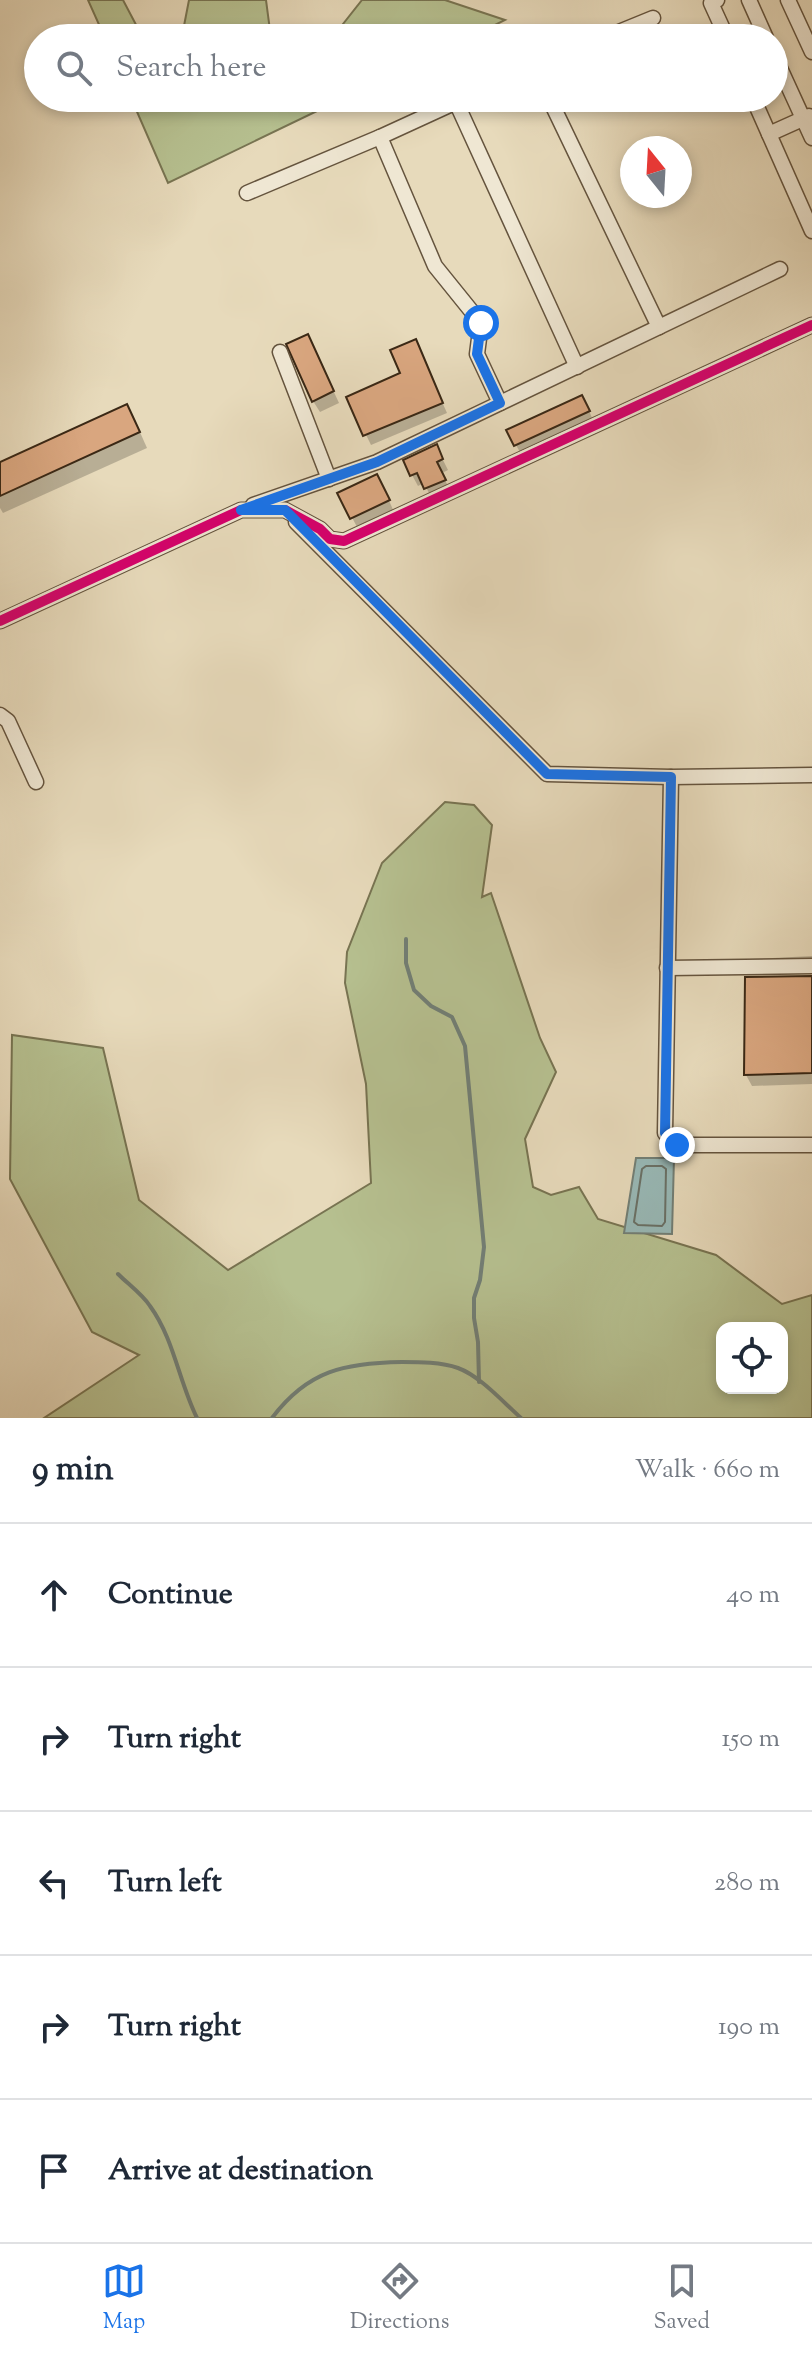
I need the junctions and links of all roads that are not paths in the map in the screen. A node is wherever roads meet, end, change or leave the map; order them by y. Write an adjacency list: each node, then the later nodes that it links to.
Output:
1 (717, 0): 6 (street)
2 (749, 0): 7 (street)
3 (788, 0): 8 (street)
4 (653, 18): 5 (street)
5 (638, 24)
6 (721, 24)
7 (760, 24)
8 (812, 52)
9 (788, 81): 14 (street)
10 (435, 112): 16 (street)
11 (466, 112): 24 (street)
12 (556, 112): 22 (street)
13 (759, 112): 15 (street)
14 (808, 117): 15 (street); 17 (street)
15 (769, 134): 19 (street)
16 (380, 137): 18 (street); 25 (street)
17 (812, 138)
18 (247, 193)
19 (812, 231)
20 (780, 269): 22 (street)
21 (812, 325): 28 (street)
22 (659, 327): 24 (street)
23 (280, 352): 26 (street)
24 (577, 367): 25 (street)
25 (500, 403): 26 (street)
26 (329, 479): 27 (street)
27 (241, 510): 28 (street); 29 (street)
28 (285, 510): 32 (street)
29 (0, 621)
30 (0, 715): 33 (street)
31 (812, 775): 32 (street)
32 (671, 777): 35 (street)
33 (36, 782)
34 (812, 966): 35 (street)
35 (667, 968): 36 (street)
36 (812, 1145)

